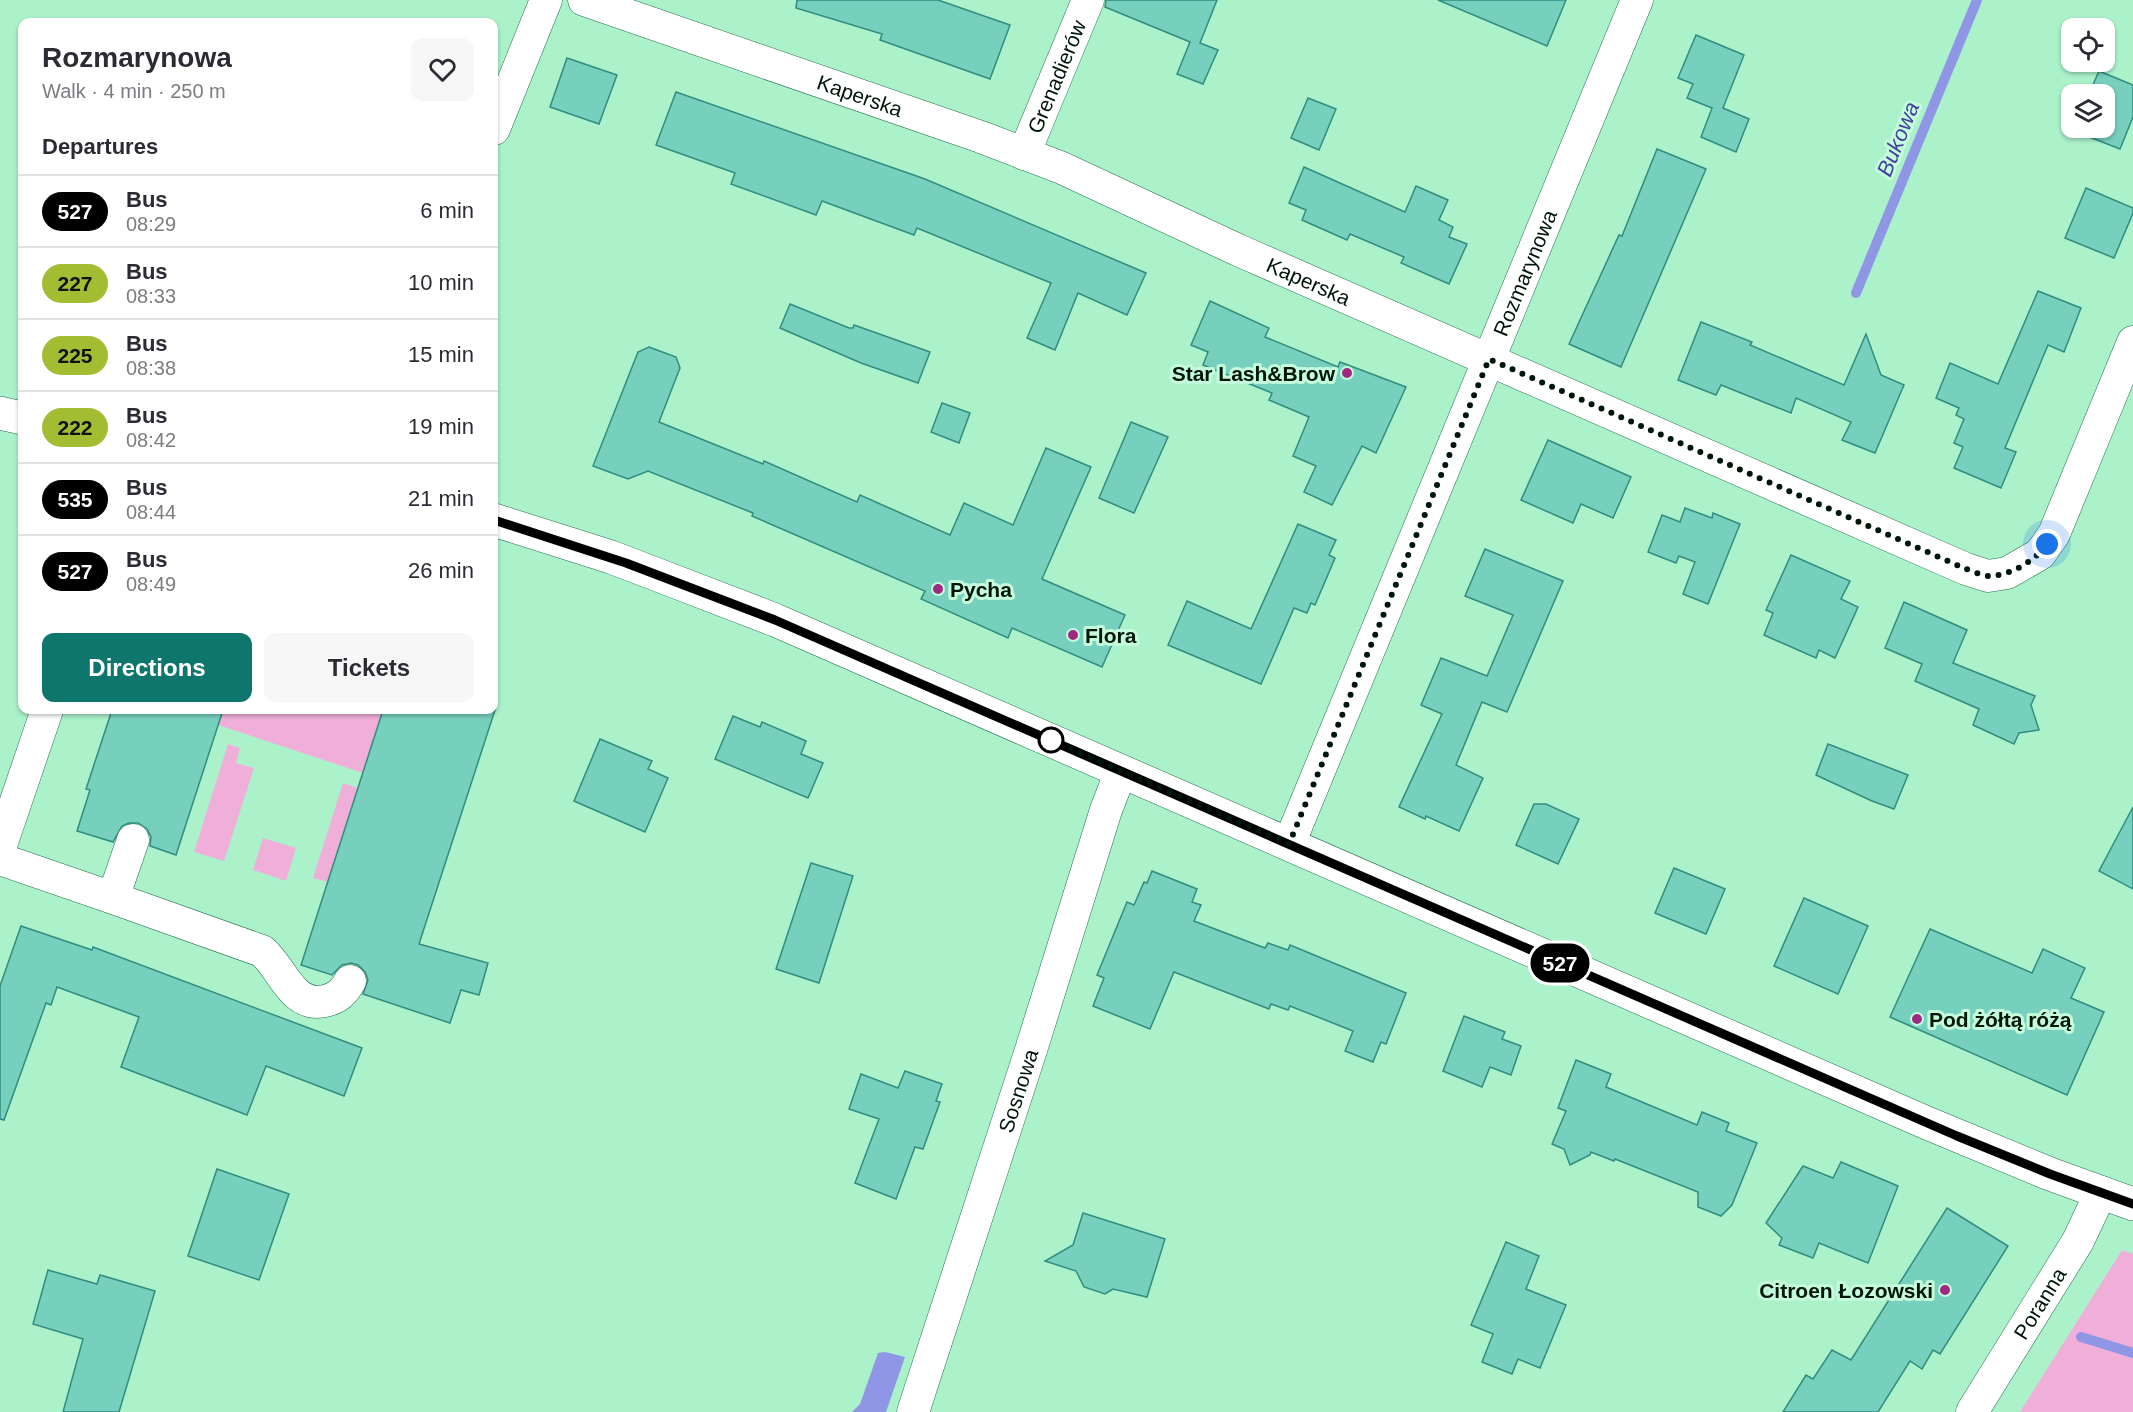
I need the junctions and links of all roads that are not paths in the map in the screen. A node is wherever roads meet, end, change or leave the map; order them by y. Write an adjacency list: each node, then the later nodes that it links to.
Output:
1 (546, 0): 5 (street)
2 (584, 0): 6 (street, Kaperska)
3 (1088, 0): 6 (street, Grenadierów)
4 (1637, 0): 8 (street, Rozmarynowa)
5 (498, 119)
6 (1024, 153): 8 (street, Kaperska)
7 (2133, 342): 8 (street, Kaperska)
8 (1489, 359): 15 (street, Rozmarynowa)
9 (0, 414): 10 (street)
10 (18, 417)
11 (498, 521): 13 (street)
12 (46, 714): 16 (street)
13 (1121, 771): 15 (street); 22 (street, Sosnowa)
14 (133, 840): 18 (street)
15 (1289, 844): 20 (street)
16 (0, 848)
17 (0, 859): 18 (street)
18 (113, 898): 19 (street)
19 (350, 981)
20 (2101, 1192): 21 (street); 23 (street, Poranna)
21 (2133, 1204)
22 (913, 1412)
23 (1972, 1412)

